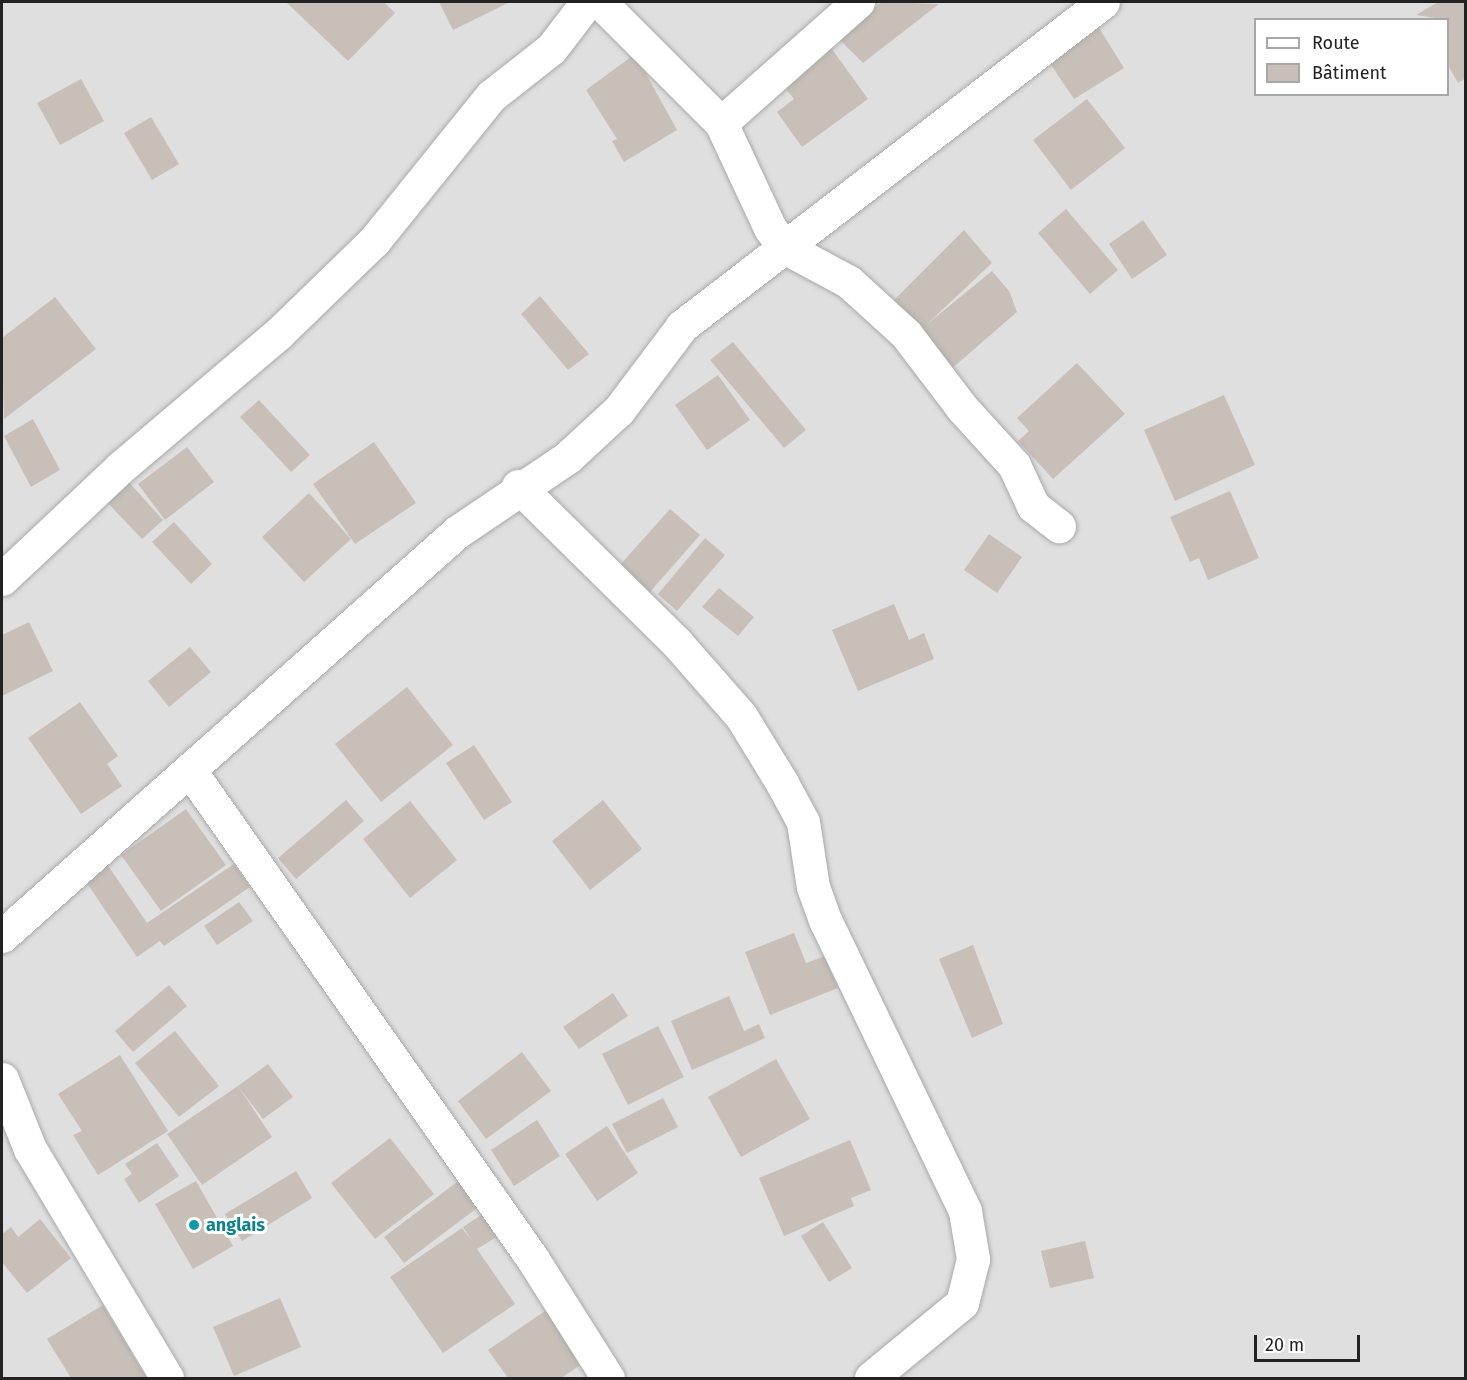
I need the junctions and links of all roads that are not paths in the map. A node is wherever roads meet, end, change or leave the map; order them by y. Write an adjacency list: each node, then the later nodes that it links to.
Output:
1 (587, 2): 9 (street)
2 (600, 2): 5 (street)
3 (858, 2): 5 (street)
4 (1103, 2): 6 (street)
5 (721, 123): 6 (street)
6 (784, 247): 7 (street); 8 (street)
7 (518, 486): 10 (street); 15 (street)
8 (1059, 526)
9 (2, 579)
10 (191, 772): 11 (street); 14 (street)
11 (2, 936)
12 (2, 1079): 13 (street)
13 (166, 1378)
14 (608, 1378)
15 (871, 1378)

